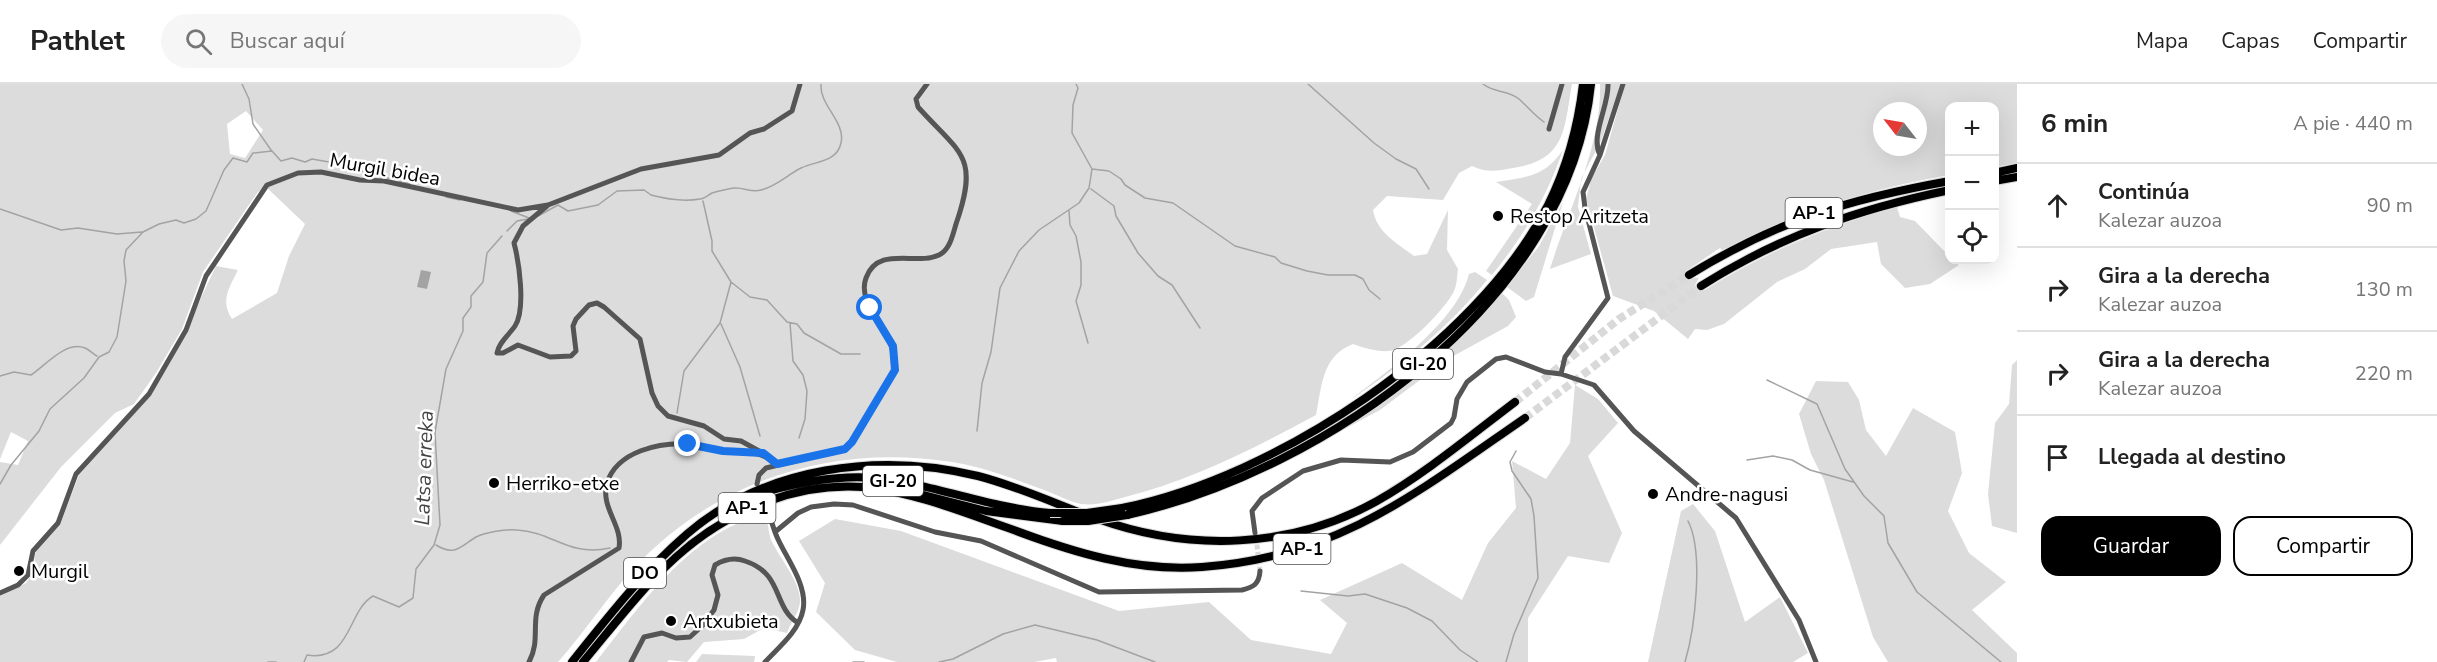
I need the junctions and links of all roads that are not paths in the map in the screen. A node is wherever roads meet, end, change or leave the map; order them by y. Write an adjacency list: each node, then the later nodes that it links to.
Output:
1 (800, 84): 16 (street, Murgil bidea)
2 (927, 84): 23 (street)
3 (1562, 84): 8 (street)
4 (1583, 84): 28 (highway, GI-20)
5 (1591, 84): 28 (highway, GI-20)
6 (1608, 84): 9 (street)
7 (1623, 84): 9 (street)
8 (1549, 129)
9 (1600, 155): 19 (street)
10 (2017, 168): 11 (highway)
11 (1999, 172)
12 (2017, 177): 13 (highway)
13 (1999, 181)
14 (1945, 182): 17 (highway, AP-1)
15 (1945, 191): 18 (highway, AP-1)
16 (548, 205): 22 (street); 32 (street, Murgil bidea)
17 (1689, 275)
18 (1701, 286)
19 (1562, 374): 30 (street); 39 (street)
20 (1515, 402): 26 (highway, AP-1)
21 (1525, 418): 25 (highway, AP-1)
22 (763, 453): 23 (street); 34 (street)
23 (777, 464): 24 (street)
24 (757, 484)
25 (862, 487): 28 (highway, GI-20, bridge); 36 (highway, AP-1)
26 (735, 502): 28 (highway, GI-20, bridge); 35 (highway, DO)
27 (768, 510): 29 (street)
28 (1124, 511)
29 (775, 532): 31 (street); 33 (street)
30 (1255, 533)
31 (1260, 571)
32 (0, 593)
33 (798, 623): 37 (street); 38 (street)
34 (529, 662)
35 (572, 662)
36 (583, 662)
37 (631, 662)
38 (765, 662)
39 (1816, 662)

